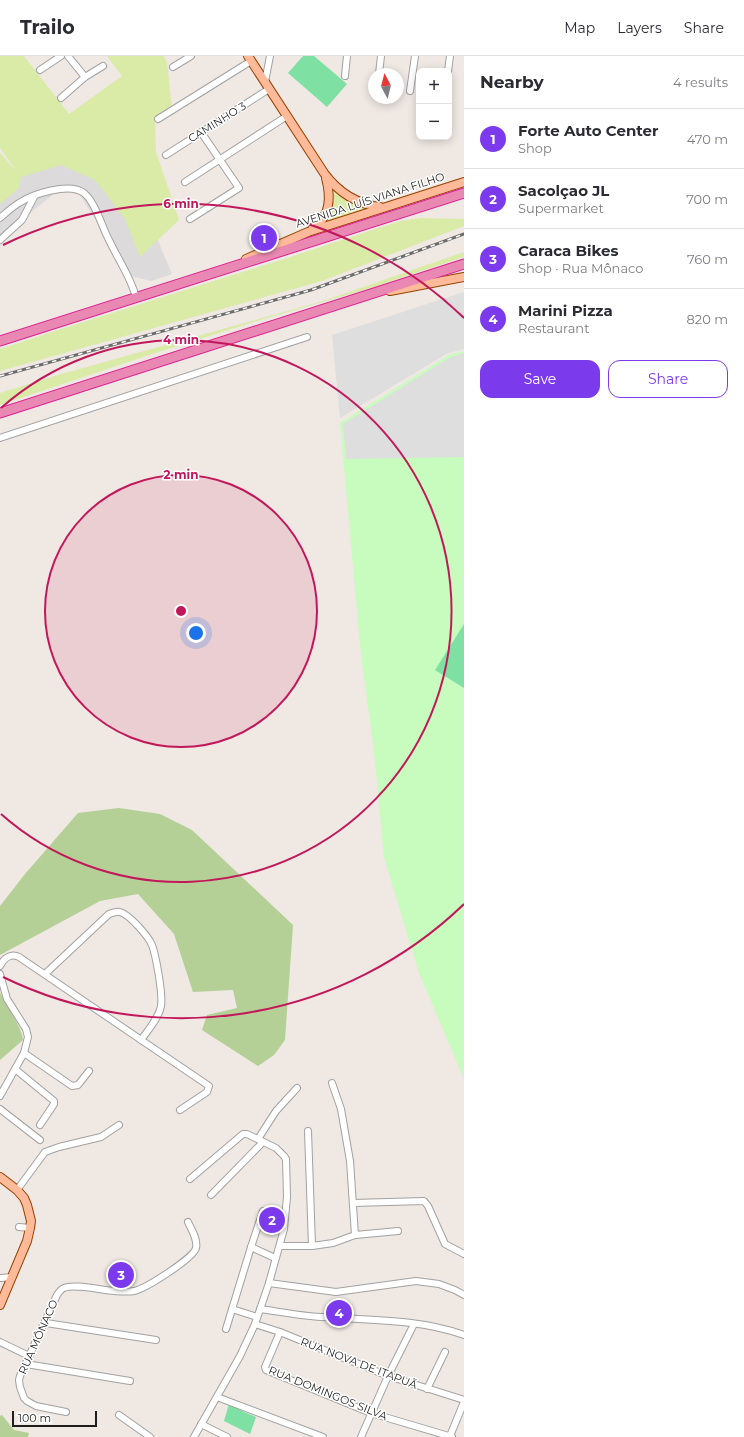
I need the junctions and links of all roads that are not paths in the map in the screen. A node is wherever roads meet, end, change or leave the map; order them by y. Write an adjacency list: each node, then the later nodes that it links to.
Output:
1 (61, 56): 14 (street)
2 (68, 56): 16 (street)
3 (191, 56): 11 (street)
4 (270, 56): 17 (street)
5 (348, 56): 15 (street)
6 (381, 56): 12 (street)
7 (415, 56): 18 (street)
8 (450, 56): 13 (street)
9 (249, 58): 17 (main road); 21 (street)
10 (103, 66): 16 (street)
11 (173, 67)
12 (380, 68)
13 (448, 68)
14 (40, 70)
15 (345, 76)
16 (85, 77): 19 (street)
17 (267, 85): 20 (main road); 22 (street, CAMINHO 3)
18 (410, 91)
19 (61, 98)
20 (287, 116): 24 (street); 25 (main road)
21 (158, 119)
22 (201, 132): 23 (street, CAMINHO 3); 24 (street)
23 (166, 155)
24 (220, 159): 26 (street); 32 (street)
25 (325, 175): 30 (main road); 33 (main road)
26 (185, 182)
27 (464, 182): 30 (main road, AVENIDA LUÍS VIANA FILHO)
28 (464, 194): 36 (highway, AVENIDA LUÍS VIANA FILHO)
29 (34, 197): 31 (street); 34 (street); 38 (street)
30 (383, 207): 33 (main road, AVENIDA LUÍS VIANA FILHO)
31 (0, 218)
32 (190, 220)
33 (308, 232): 36 (main road, AVENIDA LUÍS VIANA FILHO)
34 (0, 240)
35 (464, 264): 39 (highway)
36 (219, 271): 38 (highway, AVENIDA LUÍS VIANA FILHO)
37 (464, 277): 39 (main road)
38 (136, 297): 41 (highway, AVENIDA LUÍS VIANA FILHO)
39 (356, 298): 42 (highway)
40 (307, 337): 43 (street)
41 (0, 341)
42 (0, 413)
43 (0, 438)
44 (0, 966): 46 (street)
45 (0, 974): 48 (street)
46 (45, 974): 47 (street); 47 (street)
47 (141, 1040): 55 (street)
48 (24, 1053): 49 (street); 50 (street)
49 (15, 1070): 53 (street); 56 (street)
50 (89, 1071)
51 (332, 1083): 65 (street)
52 (297, 1088): 60 (street)
53 (0, 1096)
54 (0, 1109): 59 (street)
55 (180, 1110)
56 (40, 1125)
57 (119, 1125): 63 (street)
58 (308, 1131): 73 (street)
59 (40, 1140)
60 (261, 1140): 62 (street); 64 (street); 72 (street)
61 (0, 1177): 63 (main road)
62 (190, 1179)
63 (18, 1190): 69 (main road)
64 (211, 1195)
65 (353, 1203): 71 (street); 75 (street)
66 (263, 1211): 74 (street)
67 (188, 1222): 85 (street, RUA MÔNACO)
68 (19, 1227): 69 (street)
69 (30, 1228): 77 (main road)
70 (398, 1231): 71 (street)
71 (355, 1235): 73 (street)
72 (280, 1246): 73 (street); 76 (street)
73 (312, 1246)
74 (251, 1247): 76 (street); 82 (street)
75 (464, 1254)
76 (275, 1258): 79 (street)
77 (12, 1277): 78 (street); 81 (main road)
78 (1, 1278)
79 (269, 1282): 80 (street); 83 (street)
80 (464, 1295)
81 (0, 1305)
82 (232, 1309): 84 (street); 88 (street)
83 (260, 1309): 84 (street); 87 (street)
84 (257, 1317): 86 (street)
85 (46, 1323): 91 (street); 94 (street, RUA MÔNACO)
86 (255, 1324): 89 (street, RUA NOVA DE ITAPUÃ); 99 (street)
87 (414, 1324): 90 (street); 96 (street)
88 (226, 1329)
89 (280, 1332): 96 (street, RUA NOVA DE ITAPUÃ); 102 (street, RUA DOMINGOS SILVA)
90 (464, 1335)
91 (156, 1340)
92 (0, 1342): 94 (street)
93 (445, 1352): 98 (street)
94 (29, 1356): 95 (street, RUA MÔNACO)
95 (26, 1364): 97 (street); 101 (street, RUA MÔNACO)
96 (388, 1376): 98 (street, RUA NOVA DE ITAPUÃ); 102 (street)
97 (130, 1381)
98 (427, 1389): 100 (street, RUA NOVA DE ITAPUÃ)
99 (217, 1397): 104 (street); 108 (street)
100 (464, 1401): 110 (street)
101 (66, 1412)
102 (371, 1413): 109 (street); 110 (street, RUA DOMINGOS SILVA)
103 (119, 1415): 105 (street)
104 (201, 1424): 106 (street); 107 (street)
105 (150, 1437)
106 (194, 1437)
107 (227, 1437)
108 (323, 1437)
109 (361, 1437)
110 (451, 1437)

